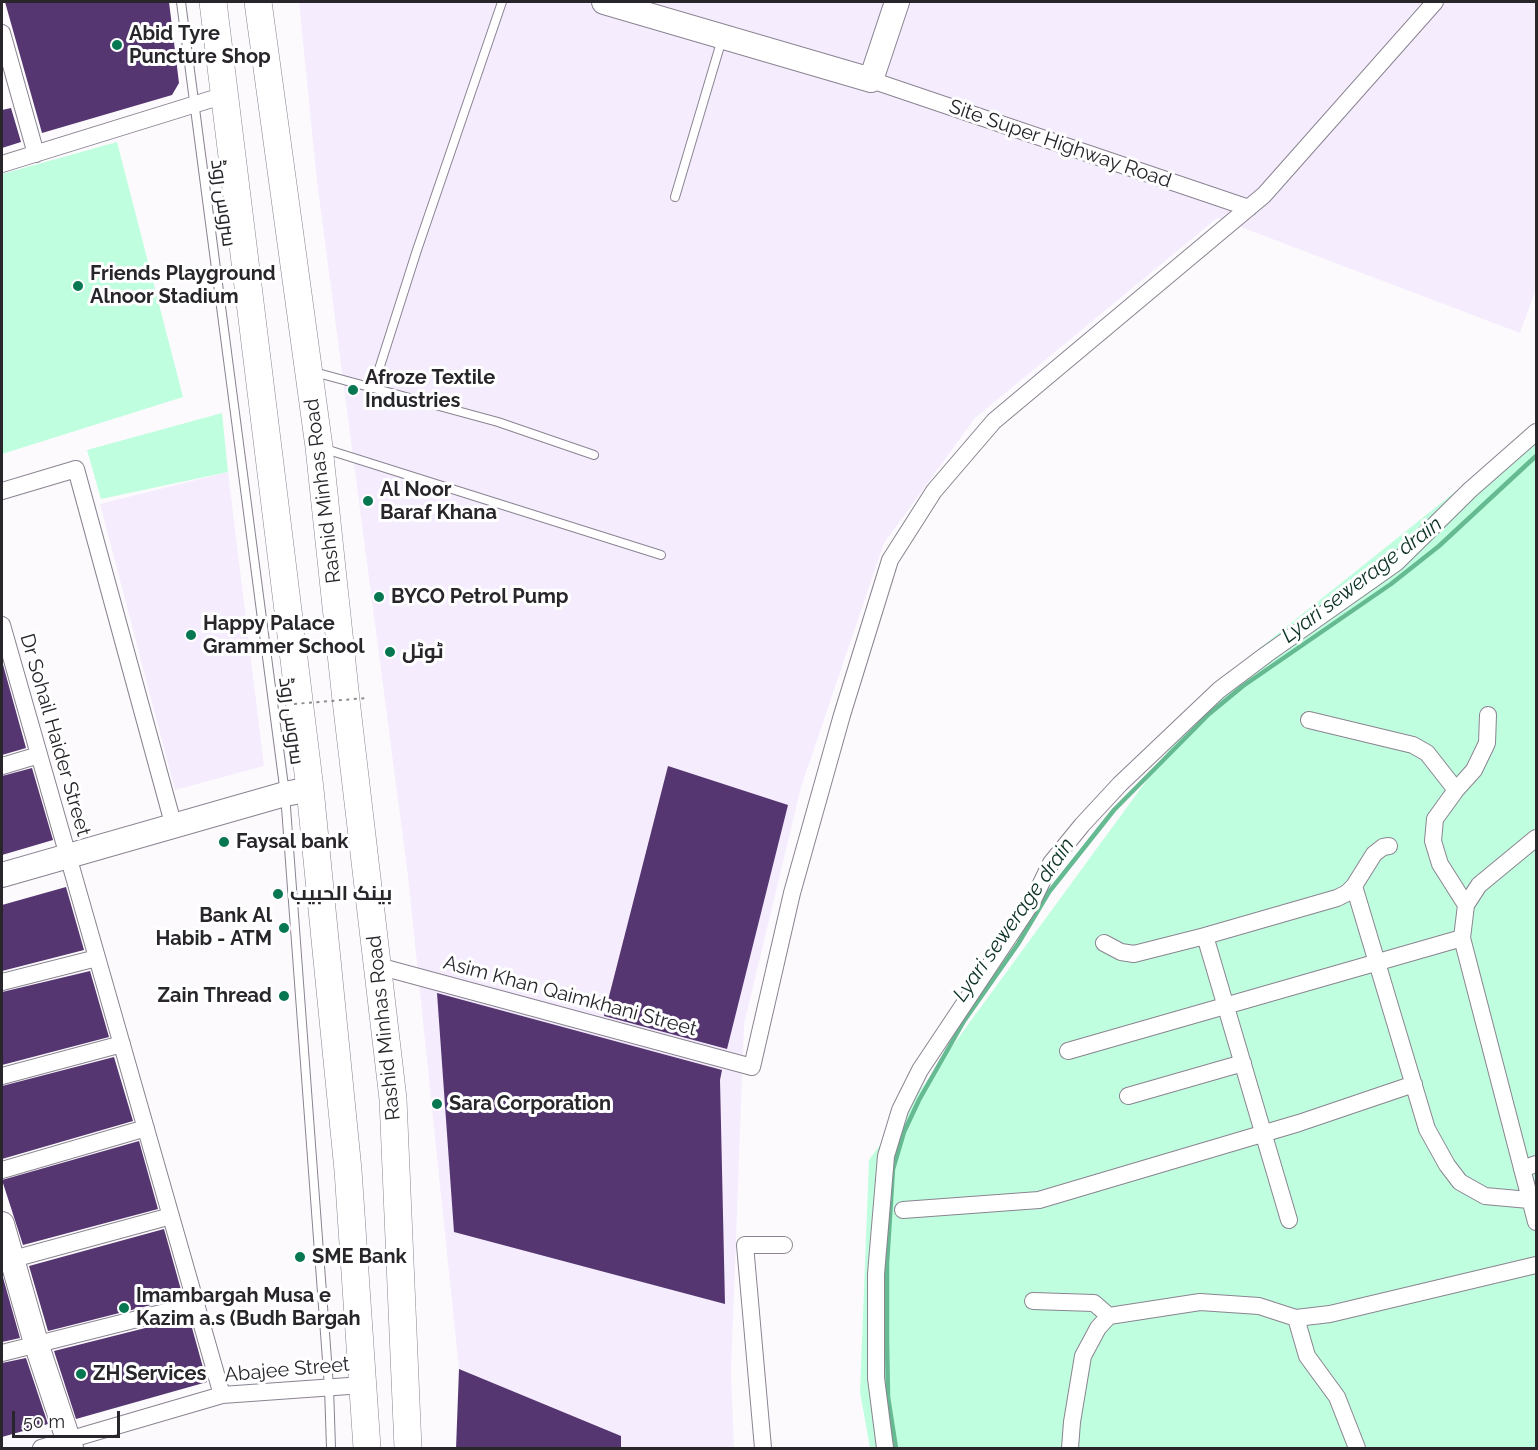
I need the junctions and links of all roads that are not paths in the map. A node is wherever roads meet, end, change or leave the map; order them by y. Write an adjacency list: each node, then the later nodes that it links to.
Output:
1 (181, 2): 13 (lane, سروس روڈ)
2 (213, 2): 12 (main road)
3 (258, 2): 18 (main road, Rashid Minhas Road)
4 (502, 2): 19 (lane)
5 (604, 2): 9 (street, Site Super Highway Road)
6 (897, 2): 11 (street)
7 (1435, 2): 17 (street)
8 (2, 33): 10 (street)
9 (723, 35): 11 (street, Site Super Highway Road); 16 (lane)
10 (5, 58): 14 (street)
11 (872, 80): 17 (street, Site Super Highway Road)
12 (225, 95): 13 (street); 32 (main road)
13 (193, 105): 14 (street); 32 (lane, سروس روڈ)
14 (36, 154): 15 (street)
15 (2, 164)
16 (675, 197)
17 (1249, 208): 45 (street, Asim Khan Qaimkhani Street)
18 (308, 371): 19 (lane); 21 (main road, Rashid Minhas Road)
19 (372, 388): 22 (lane)
20 (1536, 432): 82 (street)
21 (319, 447): 24 (lane); 45 (main road, Rashid Minhas Road)
22 (594, 455)
23 (2, 491): 33 (street)
24 (661, 555)
25 (2, 625): 26 (street, Dr Sohail Haider Street)
26 (8, 670): 29 (street, Dr Sohail Haider Street)
27 (1488, 715): 31 (street)
28 (1310, 720): 31 (street)
29 (39, 755): 30 (street); 36 (street, Dr Sohail Haider Street)
30 (2, 766)
31 (1456, 790): 39 (street)
32 (297, 791): 33 (street); 73 (main road); 74 (lane, سروس روڈ)
33 (174, 827): 36 (street)
34 (1536, 838): 39 (street)
35 (1389, 846): 38 (street)
36 (68, 856): 37 (street); 43 (street, Dr Sohail Haider Street)
37 (2, 875)
38 (1354, 886): 40 (street); 44 (street)
39 (1466, 905): 41 (street)
40 (1205, 936): 42 (street); 47 (street)
41 (1462, 938): 44 (street); 56 (street)
42 (1104, 943)
43 (97, 958): 46 (street); 48 (street, Dr Sohail Haider Street)
44 (1377, 963): 47 (street); 52 (street)
45 (378, 966): 80 (main road, Rashid Minhas Road)
46 (2, 982)
47 (1226, 1005): 49 (street); 50 (street)
48 (122, 1044): 51 (street); 54 (street, Dr Sohail Haider Street)
49 (1068, 1051)
50 (1243, 1063): 53 (street); 55 (street)
51 (2, 1076)
52 (1414, 1084): 55 (street); 58 (street)
53 (1128, 1096)
54 (146, 1128): 57 (street); 60 (street, Dr Sohail Haider Street)
55 (1265, 1133): 59 (street); 61 (street)
56 (1529, 1166): 58 (street)
57 (2, 1170)
58 (1529, 1200): 62 (street)
59 (903, 1209)
60 (171, 1216): 65 (street); 68 (street, Dr Sohail Haider Street)
61 (1289, 1220)
62 (1536, 1222)
63 (2, 1224): 65 (street)
64 (784, 1245): 81 (street)
65 (7, 1261): 71 (street)
66 (1536, 1265): 70 (street)
67 (1033, 1301): 69 (street)
68 (197, 1304): 71 (street); 75 (street, Dr Sohail Haider Street)
69 (1109, 1317): 70 (street); 83 (street)
70 (1296, 1318): 84 (street)
71 (36, 1343): 72 (street); 76 (street)
72 (2, 1353)
73 (363, 1385): 74 (street, Abajee Street); 79 (main road)
74 (329, 1387): 75 (street, Abajee Street); 78 (lane, سروس روڈ)
75 (222, 1395): 76 (street, Abajee Street)
76 (70, 1444): 77 (street, Abajee Street)
77 (41, 1449)
78 (331, 1449)
79 (367, 1449)
80 (408, 1449)
81 (763, 1449)
82 (885, 1449)
83 (1070, 1449)
84 (1357, 1449)

